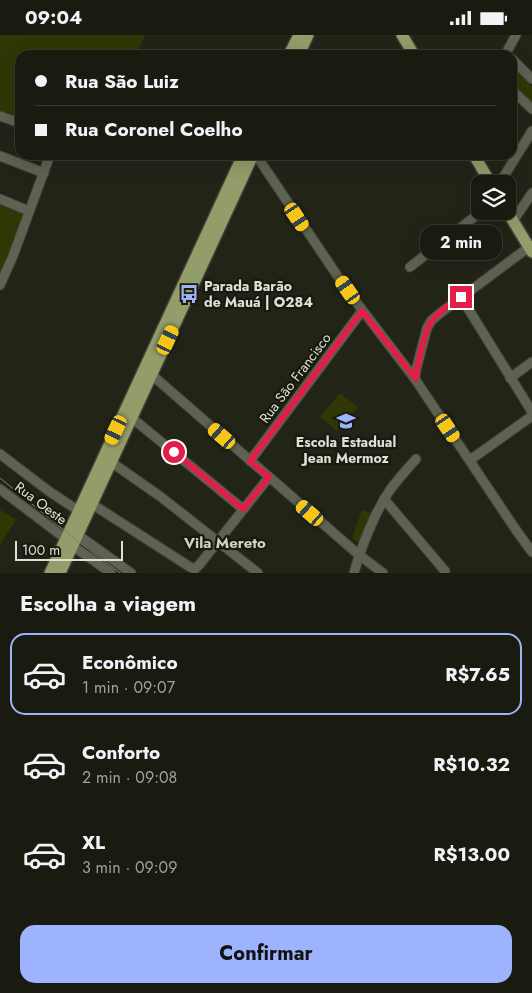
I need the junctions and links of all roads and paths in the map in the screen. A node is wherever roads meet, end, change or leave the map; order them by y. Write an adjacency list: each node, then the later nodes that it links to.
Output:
1 (299, 35): 5 (main road)
2 (308, 35): 6 (main road)
3 (402, 35): 7 (main road)
4 (516, 35): 8 (street)
5 (292, 50)
6 (301, 50)
7 (411, 50)
8 (510, 50)
9 (517, 64): 10 (street)
10 (532, 79)
11 (517, 98): 12 (street)
12 (532, 109)
13 (0, 116): 14 (street)
14 (15, 121)
15 (532, 131): 16 (street)
16 (517, 155)
17 (0, 156): 24 (street)
18 (48, 160): 24 (street)
19 (241, 160): 49 (main road)
20 (252, 160): 39 (main road)
21 (257, 160): 37 (street)
22 (478, 160): 25 (main road)
23 (514, 160): 26 (street)
24 (44, 173): 30 (street)
25 (486, 175)
26 (505, 175)
27 (532, 193): 29 (street)
28 (0, 199): 30 (street)
29 (516, 210)
30 (29, 211): 35 (street)
31 (471, 220): 34 (street)
32 (512, 220): 33 (main road)
33 (530, 249): 36 (street)
34 (410, 267)
35 (0, 285)
36 (461, 297): 40 (street); 41 (street)
37 (362, 311): 41 (street); 48 (street, Rua São Francisco)
38 (532, 361): 40 (street)
39 (152, 375): 44 (main road); 48 (street)
40 (510, 378): 42 (street)
41 (416, 379): 47 (street)
42 (532, 412)
43 (532, 416): 47 (street)
44 (132, 418): 49 (main road); 54 (street)
45 (0, 454): 55 (street)
46 (416, 459): 52 (street)
47 (470, 460): 59 (street)
48 (250, 461): 50 (street)
49 (105, 468): 53 (main road); 55 (main road); 57 (street)
50 (269, 477): 54 (street); 60 (street)
51 (0, 490): 58 (street, Rua Oeste)
52 (384, 499): 60 (street); 61 (street)
53 (92, 504): 56 (main road); 57 (street)
54 (243, 509): 57 (street)
55 (79, 511): 58 (main road)
56 (78, 535): 58 (main road); 65 (street)
57 (218, 542): 66 (street)
58 (69, 543): 62 (main road); 63 (main road); 64 (street, Rua Oeste)
59 (532, 552)
60 (359, 555): 67 (street); 68 (street)
61 (445, 571)
62 (50, 573)
63 (60, 573)
64 (111, 573)
65 (131, 573)
66 (258, 573)
67 (354, 573)
68 (383, 573)

